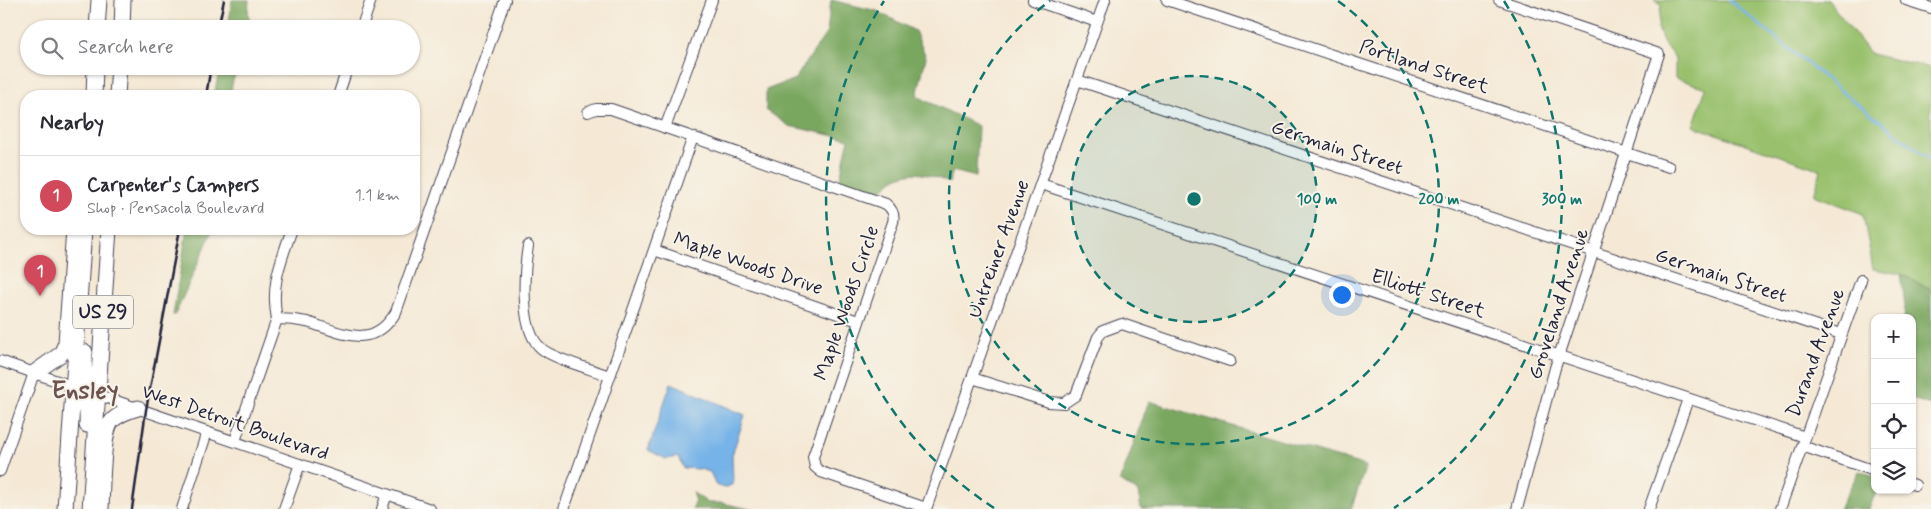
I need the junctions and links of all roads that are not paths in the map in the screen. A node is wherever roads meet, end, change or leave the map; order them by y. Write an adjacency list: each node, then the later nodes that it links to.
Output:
1 (99, 0): 12 (highway)
2 (123, 0): 13 (highway)
3 (371, 0): 14 (street)
4 (505, 0): 38 (street)
5 (712, 0): 24 (street)
6 (1034, 0): 15 (street)
7 (1105, 0): 15 (street, Untreiner Avenue)
8 (1167, 0): 26 (street, Portland Street)
9 (1499, 0): 26 (street, Groveland Avenue)
10 (1906, 0): 11 (street)
11 (1931, 8)
12 (98, 20)
13 (122, 20)
14 (364, 20)
15 (1098, 22): 19 (street, Untreiner Avenue)
16 (95, 75): 20 (highway)
17 (118, 75): 21 (highway)
18 (345, 75): 22 (street)
19 (1077, 80): 28 (street, Untreiner Avenue); 36 (street, Germain Street)
20 (94, 90)
21 (117, 90)
22 (340, 90)
23 (588, 112): 24 (street, Maple Woods Circle)
24 (665, 128): 25 (street, Maple Woods Circle)
25 (693, 137): 35 (street); 39 (street, Maple Woods Circle)
26 (1627, 153): 27 (street, Portland Street); 36 (street, Groveland Avenue)
27 (1669, 167)
28 (1041, 184): 41 (street, Elliott Street); 46 (street, Untreiner Avenue)
29 (74, 235): 44 (highway)
30 (84, 235): 47 (highway, US 29)
31 (94, 235): 48 (highway)
32 (109, 235): 48 (highway, US 29)
33 (290, 235): 38 (street)
34 (528, 246): 45 (street)
35 (654, 250): 39 (street, Maple Woods Drive); 45 (street)
36 (1594, 252): 40 (street, Germain Street); 41 (street, Groveland Avenue)
37 (1861, 280): 40 (street, Durand Avenue)
38 (276, 319): 52 (street)
39 (858, 321): 67 (street, Maple Woods Circle)
40 (1841, 334): 53 (street, Durand Avenue)
41 (1559, 356): 49 (street, Elliott Street); 68 (street, Groveland Avenue)
42 (0, 361): 44 (street, West Detroit Boulevard)
43 (1230, 361): 46 (street)
44 (34, 373): 47 (street, West Detroit Boulevard); 56 (street)
45 (610, 376): 66 (street)
46 (972, 378): 67 (street, Untreiner Avenue)
47 (74, 386): 48 (street, West Detroit Boulevard); 58 (highway, US 29); 59 (highway)
48 (97, 394): 50 (street, West Detroit Boulevard); 60 (highway, US 29)
49 (1688, 399): 53 (street, Elliott Street); 69 (street)
50 (138, 408): 51 (street, West Detroit Boulevard); 61 (highway)
51 (207, 432): 52 (street, West Detroit Boulevard); 62 (street)
52 (235, 441): 54 (street, West Detroit Boulevard)
53 (1803, 441): 55 (street, Elliott Street); 70 (street, Durand Avenue)
54 (300, 464): 57 (street, West Detroit Boulevard); 63 (street)
55 (1871, 469)
56 (0, 471)
57 (387, 494): 64 (street); 65 (street, West Detroit Boulevard)
58 (65, 509)
59 (81, 509)
60 (90, 509)
61 (101, 509)
62 (182, 509)
63 (284, 509)
64 (382, 509)
65 (430, 509)
66 (564, 509)
67 (926, 509)
68 (1516, 509)
69 (1649, 509)
70 (1780, 509)

